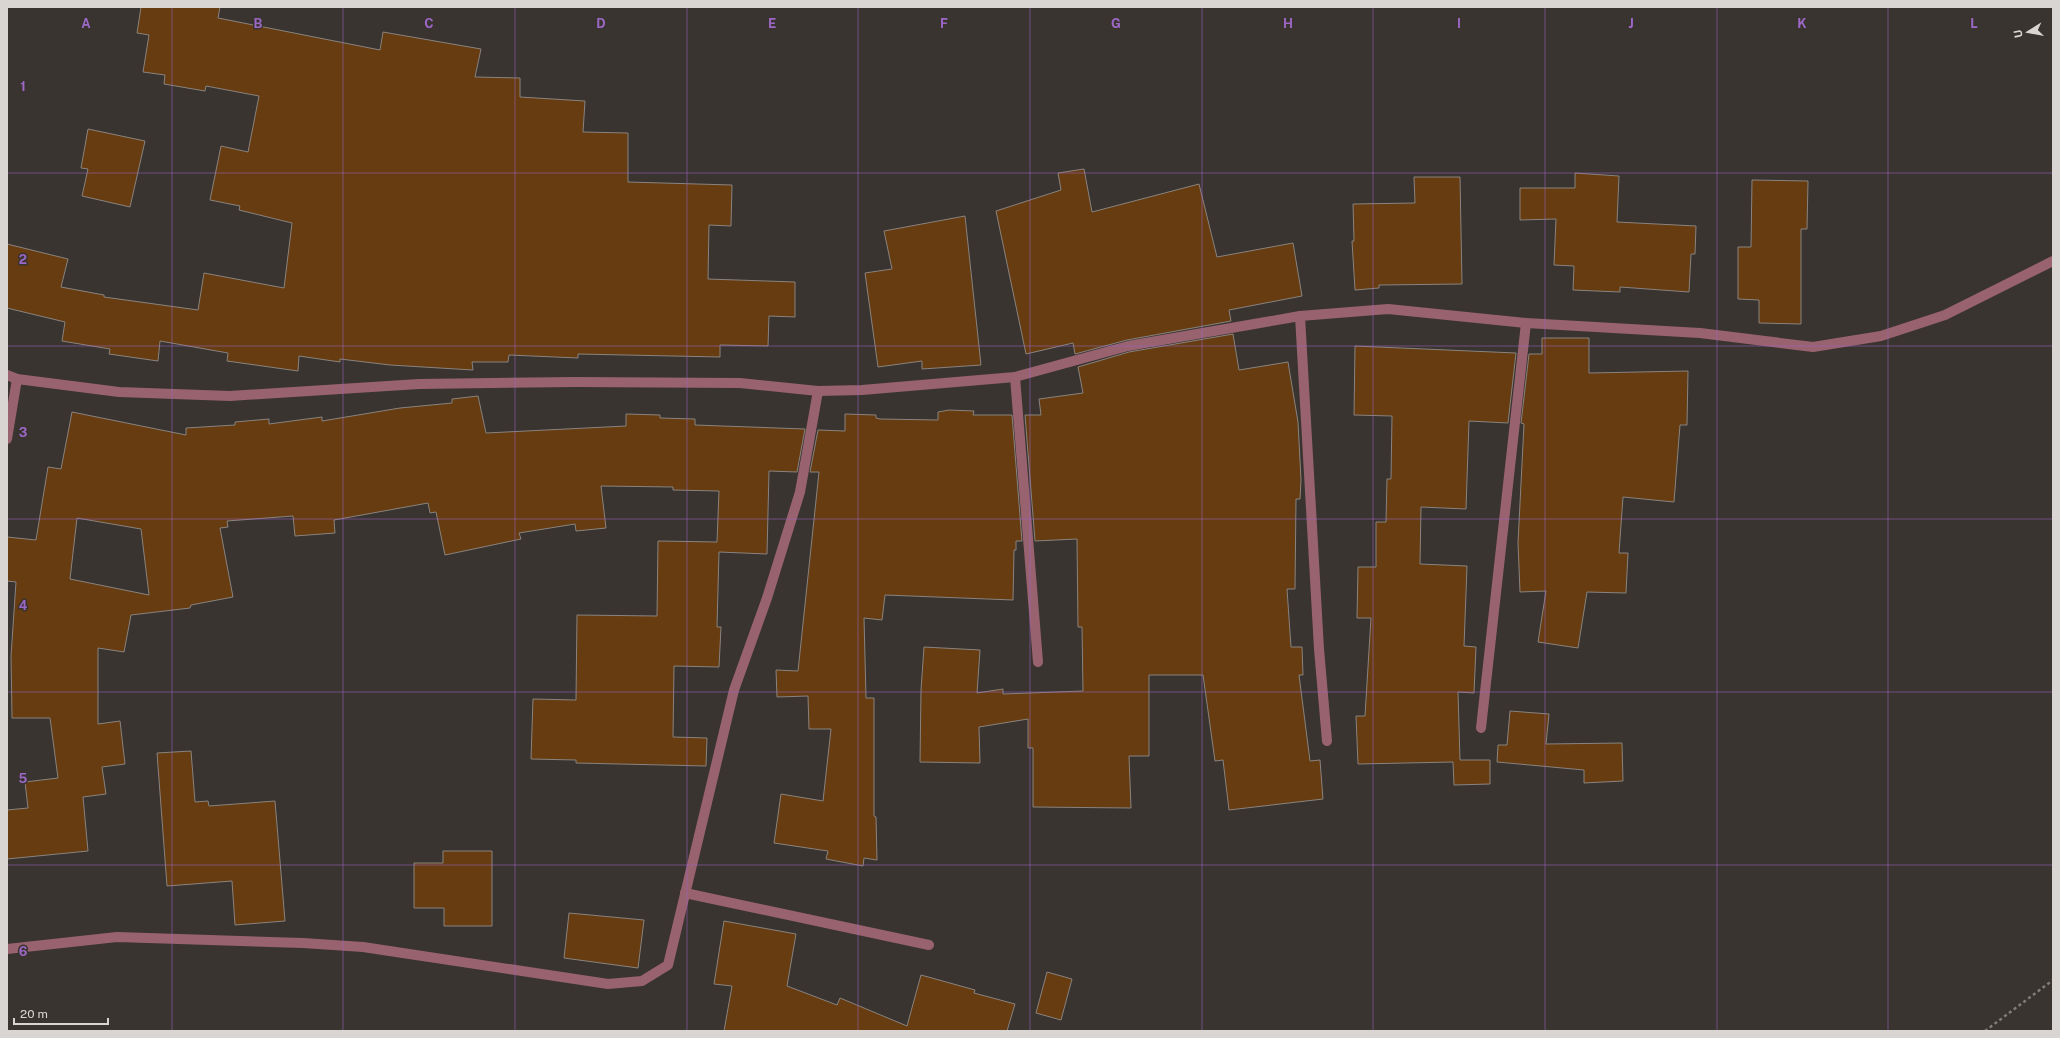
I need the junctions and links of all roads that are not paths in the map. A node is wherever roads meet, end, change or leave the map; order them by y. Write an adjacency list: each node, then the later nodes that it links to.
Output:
1 (2053, 261): 3 (street)
2 (1300, 316): 3 (street); 5 (street); 11 (street)
3 (1526, 323): 10 (street)
4 (7, 376): 6 (street)
5 (1015, 377): 7 (street); 9 (street)
6 (17, 379): 7 (street); 8 (street)
7 (818, 391): 12 (street)
8 (7, 439)
9 (1038, 662)
10 (1481, 728)
11 (1327, 741)
12 (685, 893): 13 (street); 14 (street)
13 (929, 945)
14 (7, 949)

